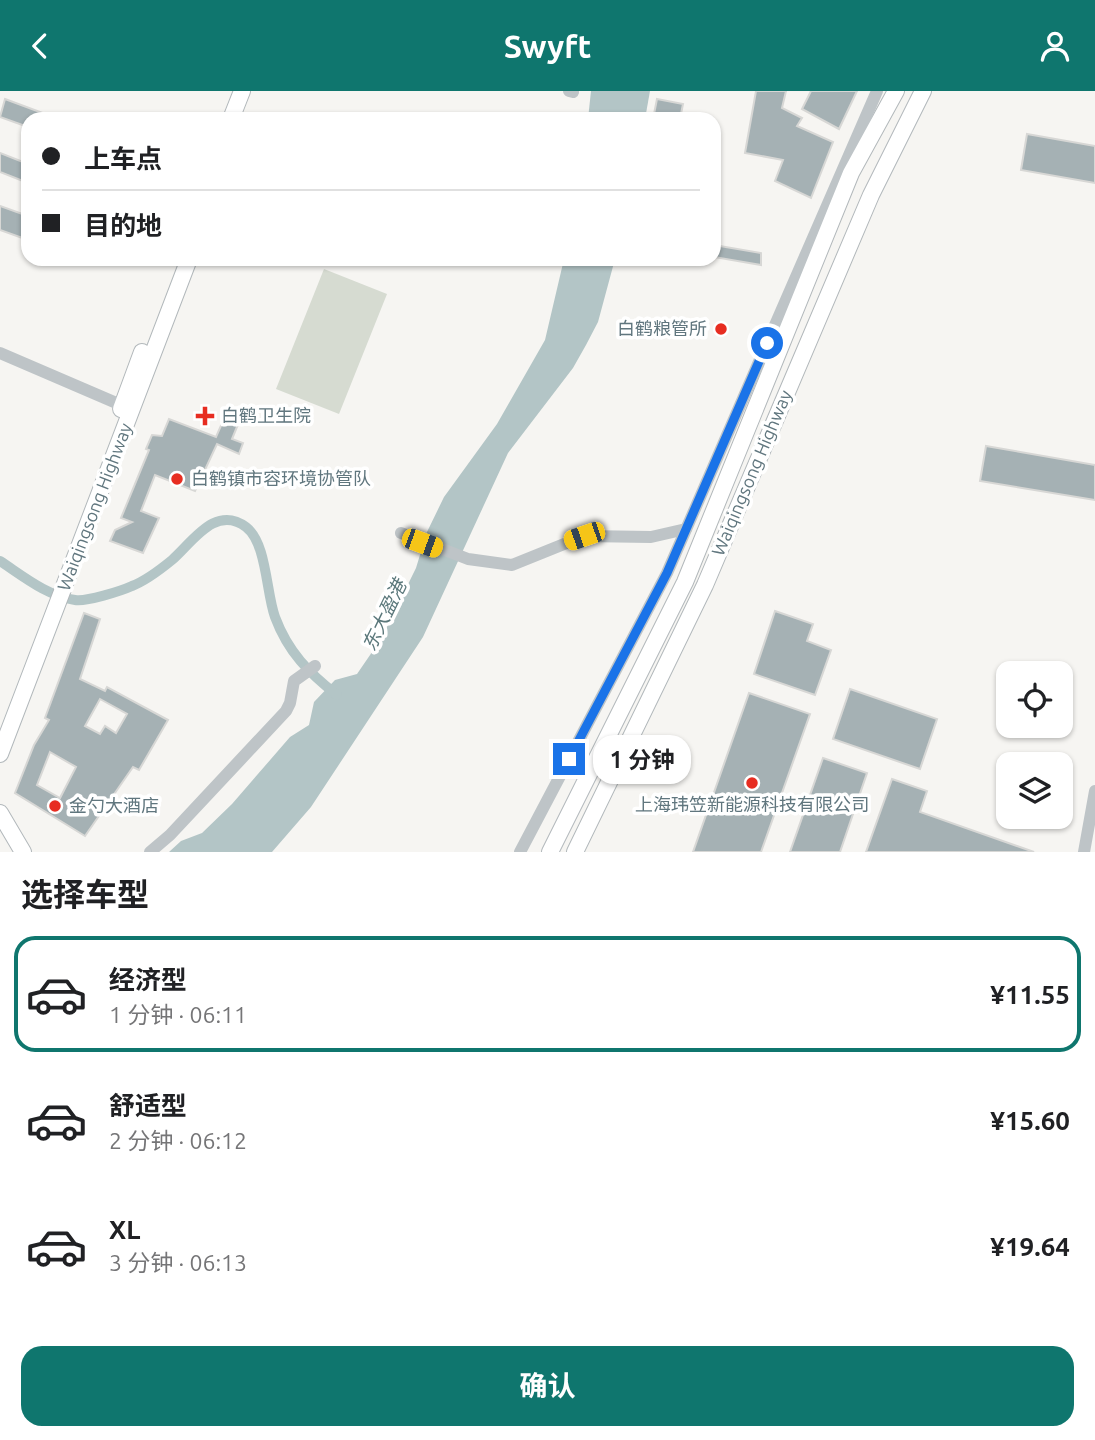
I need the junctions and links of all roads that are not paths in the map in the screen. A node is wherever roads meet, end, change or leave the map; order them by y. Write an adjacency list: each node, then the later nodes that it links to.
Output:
1 (242, 91): 6 (main road)
2 (253, 91): 7 (main road)
3 (877, 91): 13 (street)
4 (896, 91): 25 (main road, Waiqingsong Highway)
5 (923, 91): 26 (main road, Waiqingsong Highway)
6 (234, 112)
7 (245, 112)
8 (175, 266): 11 (main road, Waiqingsong Highway)
9 (186, 266): 11 (main road, Waiqingsong Highway)
10 (0, 353): 11 (street)
11 (127, 407): 14 (main road, Waiqingsong Highway)
12 (401, 533): 13 (street)
13 (684, 534): 24 (street)
14 (56, 594): 16 (main road, Waiqingsong Highway); 17 (main road, Waiqingsong Highway)
15 (315, 666): 23 (street)
16 (0, 726)
17 (0, 754)
18 (1095, 791): 27 (street)
19 (0, 813): 22 (main road)
20 (0, 834): 21 (main road)
21 (11, 852)
22 (23, 852)
23 (150, 852)
24 (520, 852)
25 (550, 852)
26 (575, 852)
27 (1084, 852)

